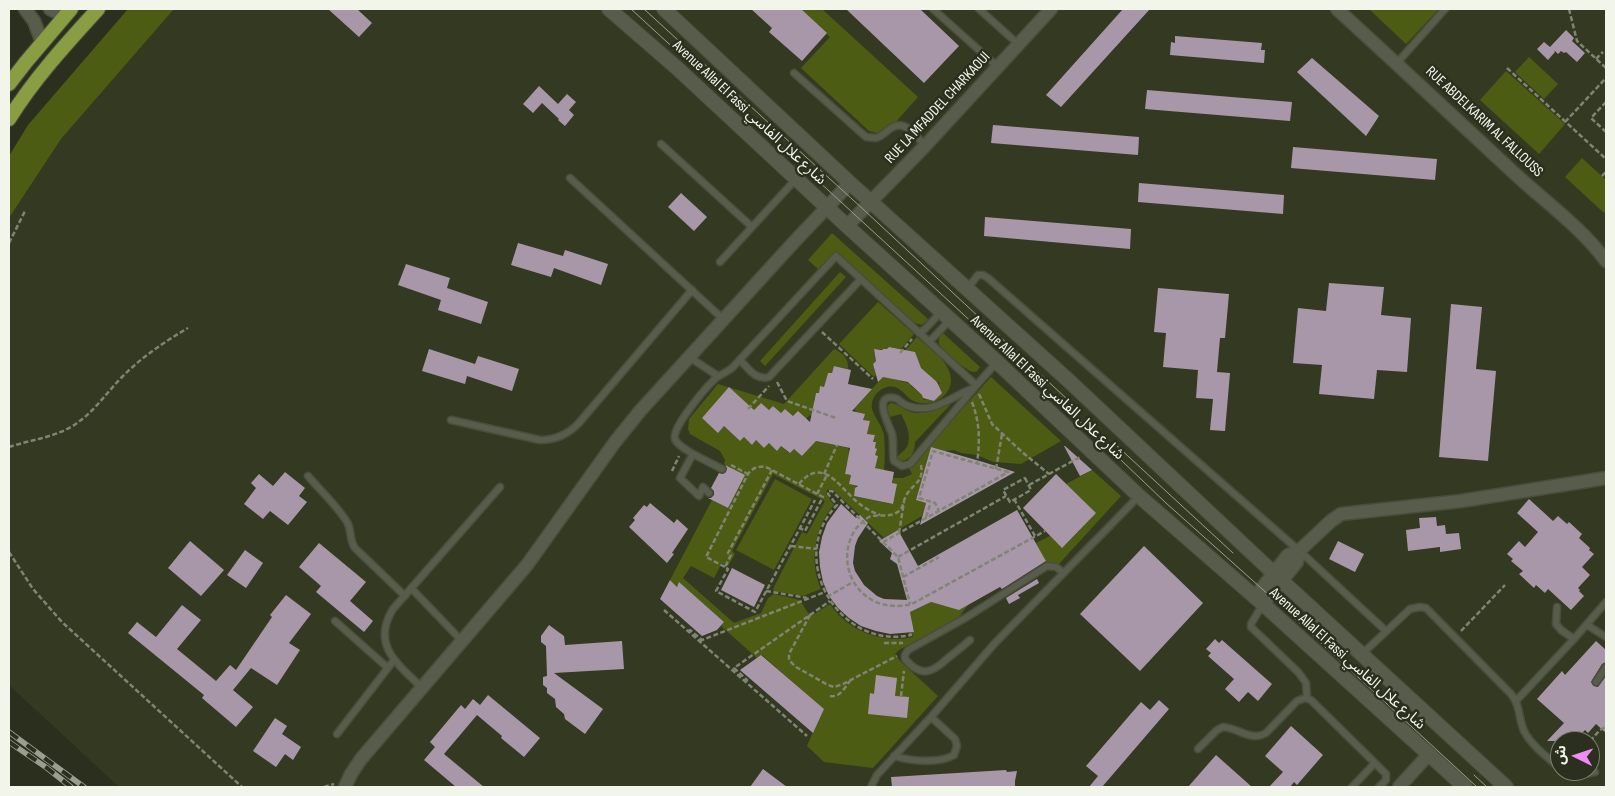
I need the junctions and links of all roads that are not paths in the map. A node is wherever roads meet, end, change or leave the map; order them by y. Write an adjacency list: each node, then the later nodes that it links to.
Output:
1 (25, 9): 12 (street)
2 (50, 9): 11 (street)
3 (98, 9): 18 (main road)
4 (609, 9): 22 (street, Avenue Allal El Fassi شارع علال الفاسي)
5 (664, 9): 23 (street, Avenue Allal El Fassi شارع علال الفاسي)
6 (933, 9): 15 (lane)
7 (979, 9): 13 (lane)
8 (1051, 9): 13 (street, RUE LA MFADDEL CHARKAOUI)
9 (1337, 9): 14 (street, RUE ABDELKARIM AL FALLOUSS)
10 (1445, 9): 14 (lane)
11 (68, 12): 12 (main road)
12 (42, 42): 17 (main road)
13 (1018, 44): 15 (street, RUE LA MFADDEL CHARKAOUI)
14 (1396, 64): 28 (street, RUE ABDELKARIM AL FALLOUSS)
15 (998, 67): 20 (street, RUE LA MFADDEL CHARKAOUI)
16 (794, 72): 20 (lane)
17 (9, 84)
18 (9, 119)
19 (662, 144): 27 (lane)
20 (926, 146): 24 (street, RUE LA MFADDEL CHARKAOUI)
21 (570, 178): 31 (lane)
22 (797, 178): 25 (street, Avenue Allal El Fassi شارع علال الفاسي); 27 (lane)
23 (850, 184): 24 (street, Avenue Allal El Fassi شارع علال الفاسي); 25 (street)
24 (871, 203): 26 (street, RUE LA MFADDEL CHARKAOUI); 32 (street, Avenue Allal El Fassi شارع علال الفاسي)
25 (827, 207): 26 (street, Avenue Allal El Fassi شارع علال الفاسي); 34 (street)
26 (847, 226): 33 (street, Avenue Allal El Fassi شارع علال الفاسي)
27 (752, 227): 29 (lane)
28 (1605, 256)
29 (720, 262)
30 (861, 279): 35 (lane); 38 (lane); 38 (lane)
31 (692, 290): 34 (lane); 42 (lane)
32 (967, 290): 50 (lane); 52 (street, Avenue Allal El Fassi شارع علال الفاسي)
33 (946, 316): 35 (lane); 36 (lane); 39 (street, Avenue Allal El Fassi شارع علال الفاسي)
34 (724, 320): 37 (street)
35 (919, 333): 36 (lane)
36 (929, 342): 41 (lane)
37 (690, 357): 40 (lane); 63 (street)
38 (740, 360): 40 (lane)
39 (997, 362): 41 (lane); 49 (street, Avenue Allal El Fassi شارع علال الفاسي)
40 (718, 376): 43 (lane)
41 (975, 386): 41 (lane)
42 (450, 420)
43 (693, 454): 44 (lane); 48 (lane)
44 (720, 468)
45 (308, 476): 54 (lane)
46 (1606, 478): 50 (street)
47 (500, 487): 53 (lane)
48 (709, 493)
49 (1139, 496): 51 (lane); 55 (street, Avenue Allal El Fassi شارع علال الفاسي)
50 (1299, 551): 52 (street); 60 (lane)
51 (1064, 573): 64 (lane); 73 (lane)
52 (1278, 577): 55 (street); 65 (street, Avenue Allal El Fassi شارع علال الفاسي)
53 (412, 588): 54 (lane); 63 (lane)
54 (405, 596): 66 (lane)
55 (1259, 601): 71 (lane); 76 (street, Avenue Allal El Fassi شارع علال الفاسي)
56 (1606, 602): 59 (lane)
57 (1557, 607): 62 (lane)
58 (335, 621): 68 (lane)
59 (1587, 625): 61 (lane); 62 (lane)
60 (1386, 631): 65 (lane); 72 (lane)
61 (1606, 638)
62 (1574, 639): 72 (lane)
63 (462, 640): 70 (street)
64 (970, 640)
65 (1362, 654): 86 (street, Avenue Allal El Fassi شارع علال الفاسي)
66 (394, 660): 68 (lane); 70 (lane)
67 (1606, 667): 69 (lane)
68 (388, 668): 74 (lane)
69 (1596, 682)
70 (422, 687): 80 (street)
71 (1307, 698): 75 (lane); 79 (lane)
72 (1516, 701): 78 (lane)
73 (931, 717): 77 (lane); 77 (lane)
74 (337, 734)
75 (1198, 750)
76 (1429, 754): 84 (street); 85 (street, Avenue Allal El Fassi شارع علال الفاسي)
77 (894, 756): 81 (lane)
78 (1550, 759)
79 (1375, 763): 82 (lane); 83 (lane)
80 (345, 787)
81 (871, 787)
82 (1352, 787)
83 (1379, 787)
84 (1399, 787)
85 (1465, 787)
86 (1506, 787)

